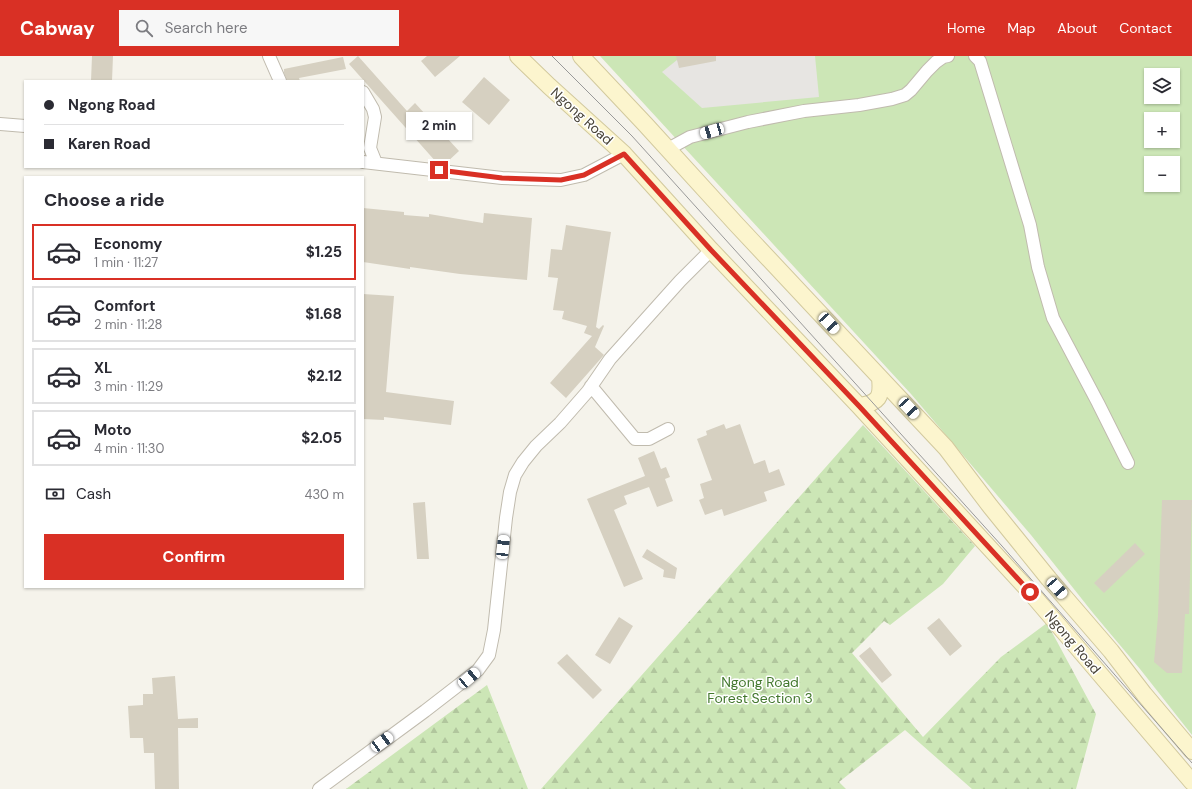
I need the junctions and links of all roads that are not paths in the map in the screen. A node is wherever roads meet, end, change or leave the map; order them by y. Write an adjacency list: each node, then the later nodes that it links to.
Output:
1 (269, 56): 6 (street)
2 (518, 56): 11 (main road, Ngong Road)
3 (581, 56): 10 (main road, Ngong Road)
4 (948, 56): 10 (street)
5 (975, 56): 19 (street)
6 (280, 80)
7 (364, 94): 13 (street)
8 (0, 124): 9 (street)
9 (24, 126)
10 (668, 149): 15 (main road, Ngong Road)
11 (624, 154): 13 (street); 14 (main road, Ngong Road)
12 (364, 162): 13 (street)
13 (376, 163)
14 (711, 250): 16 (street); 17 (main road, Ngong Road)
15 (880, 378): 17 (main road); 20 (main road, Ngong Road)
16 (591, 386): 18 (street); 22 (street)
17 (859, 406): 21 (main road, Ngong Road)
18 (668, 429)
19 (1128, 463)
20 (1192, 751)
21 (1192, 782)
22 (319, 789)

